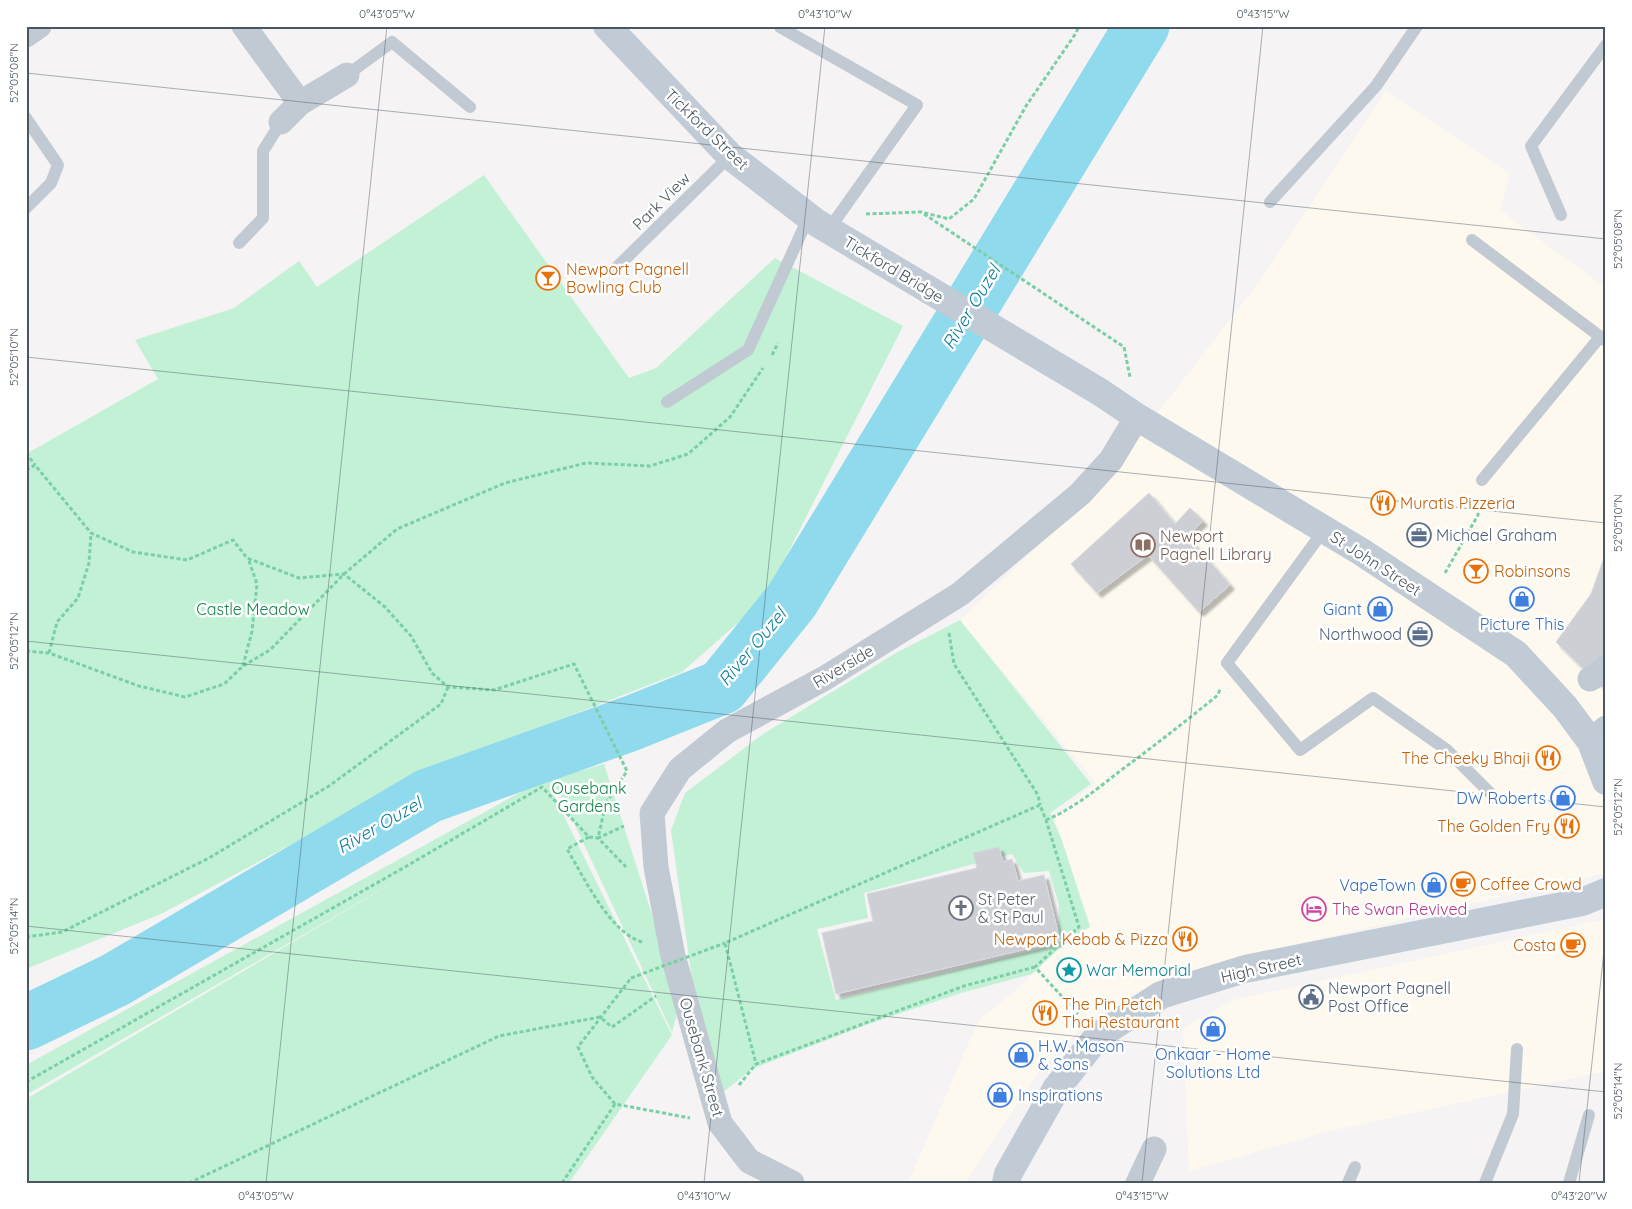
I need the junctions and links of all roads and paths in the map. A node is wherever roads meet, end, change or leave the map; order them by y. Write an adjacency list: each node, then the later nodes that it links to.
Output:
1 (39, 26): 7 (street)
2 (244, 26): 10 (street)
3 (606, 26): 14 (main road, Tickford Street)
4 (1079, 26): 17 (path)
5 (1417, 26): 15 (lane)
6 (780, 27): 19 (lane)
7 (26, 34)
8 (1606, 45): 18 (lane)
9 (347, 76): 10 (street); 11 (lane)
10 (300, 103): 13 (street)
11 (470, 107)
12 (26, 118): 16 (lane)
13 (281, 122): 21 (lane)
14 (730, 156): 19 (main road, Tickford Street); 22 (lane, Park View)
15 (1270, 202)
16 (26, 208)
17 (921, 212): 19 (path); 25 (path)
18 (1560, 215)
19 (823, 223): 28 (main road, Tickford Bridge); 29 (lane)
20 (1472, 240): 23 (lane)
21 (239, 243)
22 (614, 270)
23 (1603, 339): 34 (lane)
24 (778, 340): 26 (path)
25 (1124, 347)
26 (771, 357)
27 (766, 364): 38 (path)
28 (1100, 392): 30 (main road, St John Street)
29 (667, 402)
30 (1137, 417): 35 (main road, St John Street); 39 (street, Riverside)
31 (26, 453): 32 (path)
32 (35, 465): 33 (path); 36 (path)
33 (26, 470)
34 (1482, 480): 40 (path)
35 (1324, 530): 40 (main road, St John Street); 43 (lane)
36 (91, 533): 37 (path); 42 (path)
37 (248, 558): 38 (path); 44 (path)
38 (344, 574): 44 (path); 45 (path)
39 (960, 594): 49 (path); 50 (street, Riverside)
40 (1431, 599): 46 (main road, St John Street)
41 (26, 651): 42 (path)
42 (49, 653): 44 (path)
43 (1227, 663): 48 (lane); 51 (path)
44 (243, 666)
45 (448, 687): 53 (path); 55 (path)
46 (1598, 735): 47 (main road, St John Street)
47 (1606, 781)
48 (1495, 798)
49 (1040, 805): 51 (path); 56 (path)
50 (652, 813): 53 (path); 68 (street, Ousebank Street)
51 (1046, 820): 58 (path)
52 (589, 837): 53 (path); 57 (path); 64 (path)
53 (598, 838)
54 (1606, 892): 61 (main road, High Street)
55 (26, 937)
56 (725, 943): 60 (path, bridge); 63 (path)
57 (650, 945)
58 (1034, 967): 61 (path); 63 (path)
59 (657, 996): 60 (path)
60 (600, 1018): 66 (path); 71 (path)
61 (1098, 1036): 74 (main road, High Street)
62 (1517, 1050): 77 (lane)
63 (756, 1064): 65 (path)
64 (26, 1082)
65 (740, 1084)
66 (615, 1104): 68 (path); 72 (path)
67 (1589, 1115): 78 (lane)
68 (720, 1123): 73 (street, Ousebank Street)
69 (1154, 1149): 75 (street)
70 (1355, 1166): 76 (lane)
71 (189, 1183)
72 (562, 1183)
73 (792, 1183)
74 (1006, 1183)
75 (1138, 1183)
76 (1348, 1183)
77 (1485, 1183)
78 (1569, 1183)

